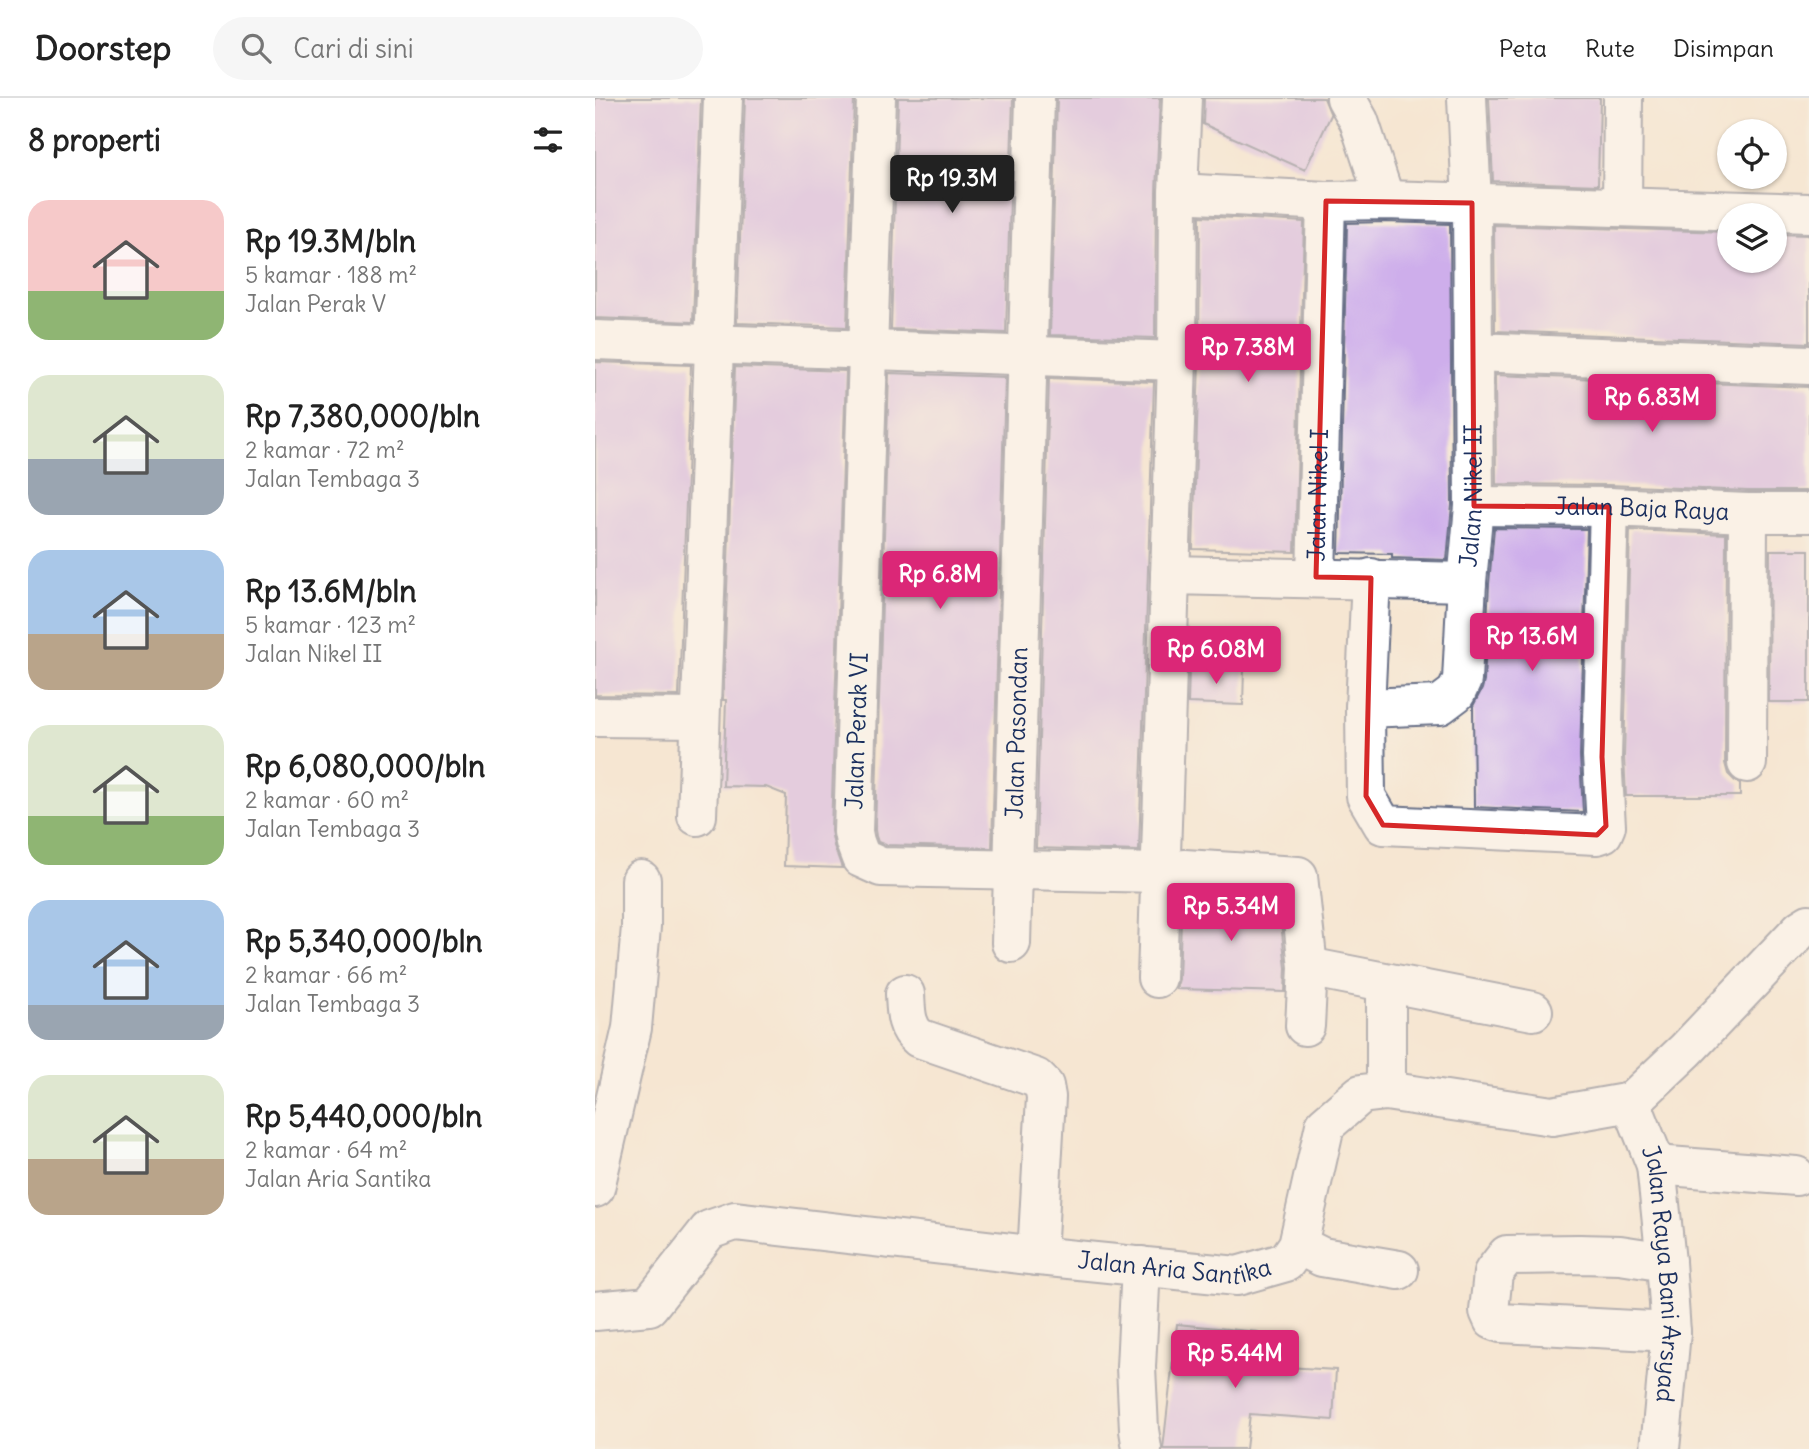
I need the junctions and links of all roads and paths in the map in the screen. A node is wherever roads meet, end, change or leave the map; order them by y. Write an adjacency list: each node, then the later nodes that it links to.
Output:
1 (723, 98): 15 (street)
2 (876, 98): 16 (street, Jalan Perak VI)
3 (1035, 98): 18 (street, Jalan Pasondan)
4 (1182, 98): 8 (street)
5 (1346, 98): 9 (street)
6 (1467, 98): 11 (street, Jalan Nikel II)
7 (1623, 98): 12 (street)
8 (1178, 193): 10 (street); 19 (street)
9 (1385, 200): 10 (street); 11 (street)
10 (1327, 201): 26 (street, Jalan Nikel I)
11 (1472, 203): 12 (street); 17 (street, Jalan Nikel II)
12 (1622, 206): 13 (street)
13 (1809, 213)
14 (595, 340): 15 (street)
15 (714, 344): 16 (street); 31 (street)
16 (869, 350): 18 (street); 34 (street, Jalan Perak VI)
17 (1473, 352): 20 (street); 21 (street, Jalan Nikel II)
18 (1028, 356): 19 (street); 34 (street, Jalan Pasondan)
19 (1177, 361): 25 (street)
20 (1809, 365)
21 (1474, 506): 22 (street, Jalan Baja Raya); 28 (street, Jalan Nikel II)
22 (1609, 507): 23 (street, Jalan Baja Raya); 29 (street)
23 (1748, 513): 24 (street, Jalan Baja Raya); 32 (street)
24 (1809, 513)
25 (1170, 575): 26 (street); 35 (street)
26 (1316, 577): 27 (street)
27 (1371, 578): 28 (street); 29 (street)
28 (1467, 582): 29 (street, Jalan Nikel II)
29 (1365, 708)
30 (595, 717): 31 (street)
31 (700, 718): 33 (street)
32 (1747, 763)
33 (697, 816)
34 (1014, 870): 35 (street); 38 (street, Jalan Pasondan)
35 (1160, 873): 39 (street); 40 (street)
36 (642, 880): 49 (street)
37 (1809, 924): 46 (street)
38 (1011, 943)
39 (1308, 967): 41 (street); 44 (street)
40 (1157, 978)
41 (1386, 983): 43 (street); 45 (street)
42 (905, 994): 51 (street)
43 (1532, 1011)
44 (1305, 1026)
45 (1386, 1091): 46 (street, Jalan Aria Santika); 50 (street, Jalan Aria Santika)
46 (1631, 1102): 47 (street, Jalan Raya Bani Arsyad)
47 (1656, 1165): 48 (street); 52 (street, Jalan Raya Bani Arsyad)
48 (1796, 1176)
49 (595, 1188)
50 (1299, 1245): 53 (street, Jalan Aria Santika); 54 (street)
51 (1037, 1256): 53 (street, Jalan Aria Santika); 55 (street, Jalan Aria Santika)
52 (1666, 1262): 56 (street, Jalan Raya Bani Arsyad); 56 (street)
53 (1142, 1266): 57 (street)
54 (1399, 1270)
55 (595, 1311)
56 (1671, 1332): 58 (street, Jalan Raya Bani Arsyad)
57 (1142, 1449)
58 (1660, 1449)

